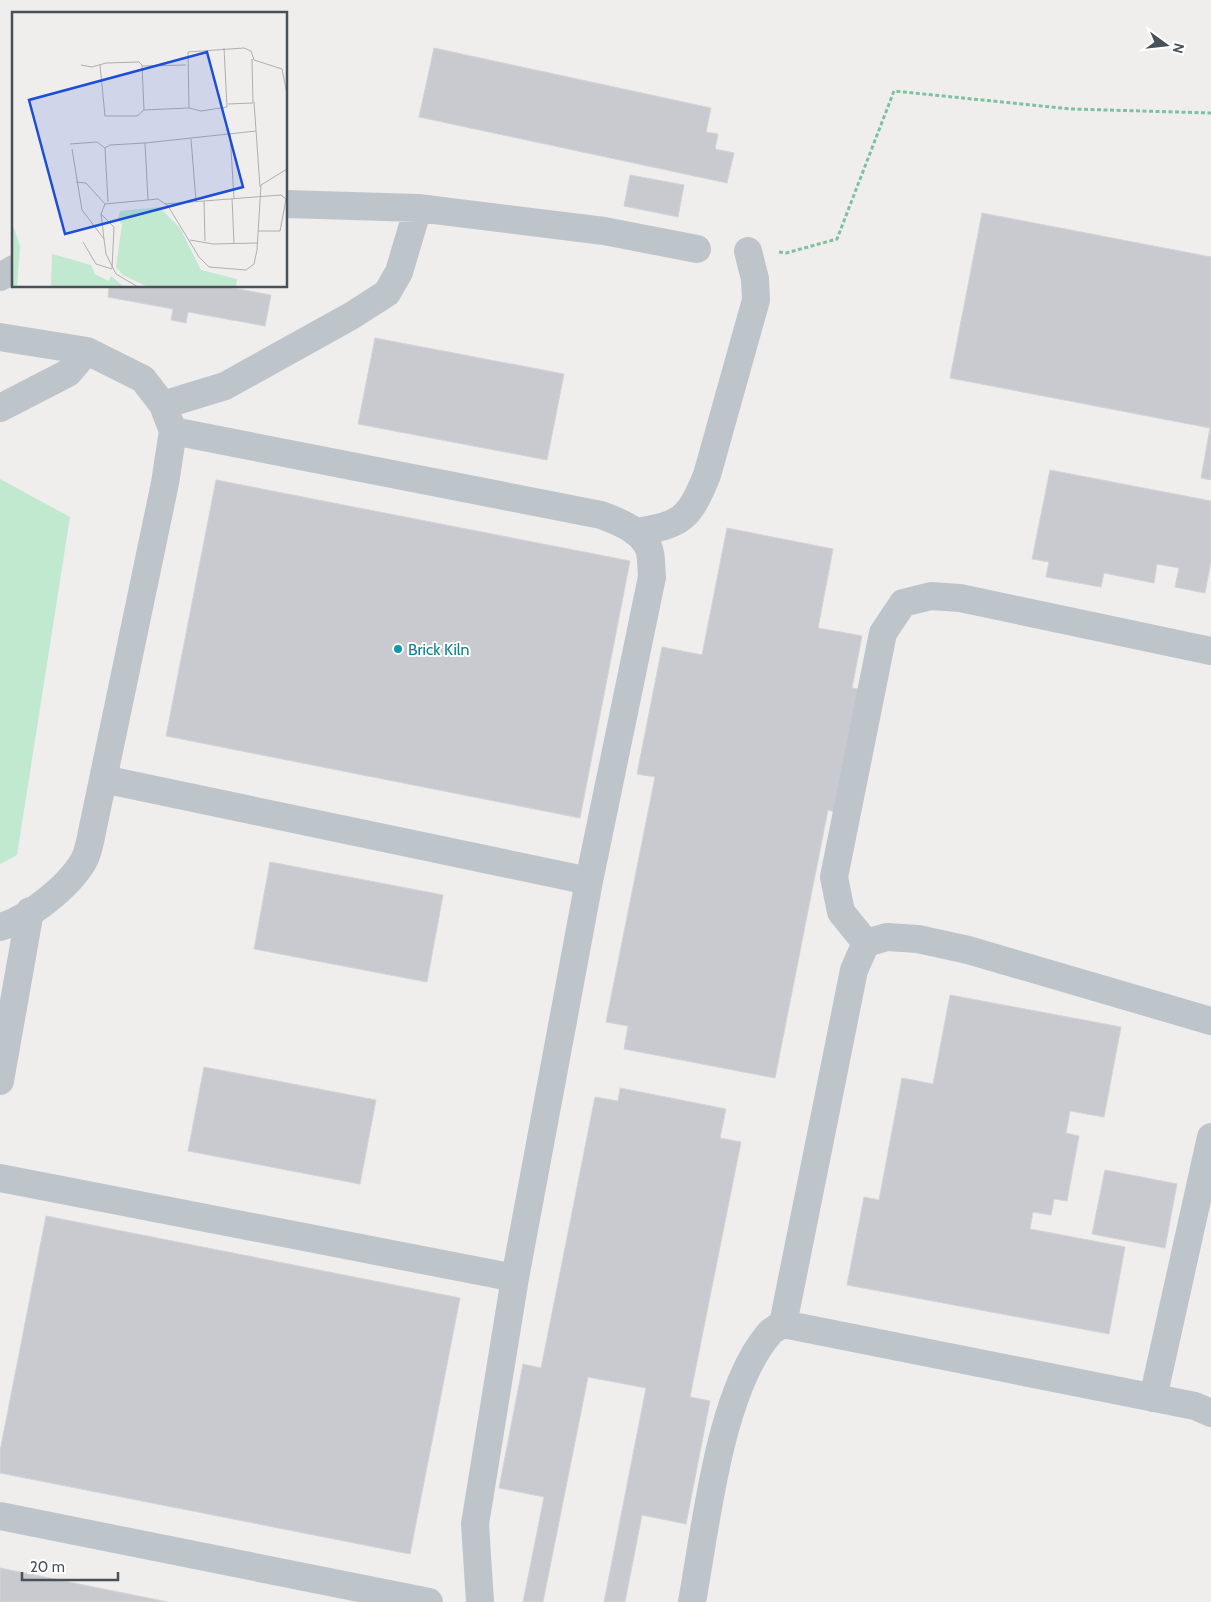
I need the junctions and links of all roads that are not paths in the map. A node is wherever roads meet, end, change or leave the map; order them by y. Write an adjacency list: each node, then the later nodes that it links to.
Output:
1 (288, 204): 2 (lane)
2 (418, 208): 3 (lane); 9 (lane)
3 (697, 249)
4 (748, 251): 12 (lane)
5 (12, 270): 6 (lane)
6 (0, 277)
7 (0, 337): 8 (lane)
8 (87, 352): 9 (lane); 10 (lane)
9 (163, 405): 11 (lane)
10 (0, 408)
11 (173, 431): 12 (lane); 14 (lane)
12 (635, 532): 15 (lane)
13 (1211, 651): 18 (lane)
14 (103, 779): 15 (lane); 16 (lane)
15 (589, 880): 23 (lane)
16 (30, 911): 17 (lane); 20 (lane)
17 (0, 927)
18 (866, 943): 19 (lane); 24 (lane)
19 (1211, 1022)
20 (0, 1081)
21 (1211, 1137): 25 (lane)
22 (0, 1178): 23 (lane)
23 (515, 1278): 29 (lane)
24 (783, 1324): 25 (lane); 30 (lane)
25 (1153, 1398): 26 (lane)
26 (1211, 1414)
27 (0, 1516): 28 (lane)
28 (428, 1602)
29 (480, 1602)
30 (692, 1602)

